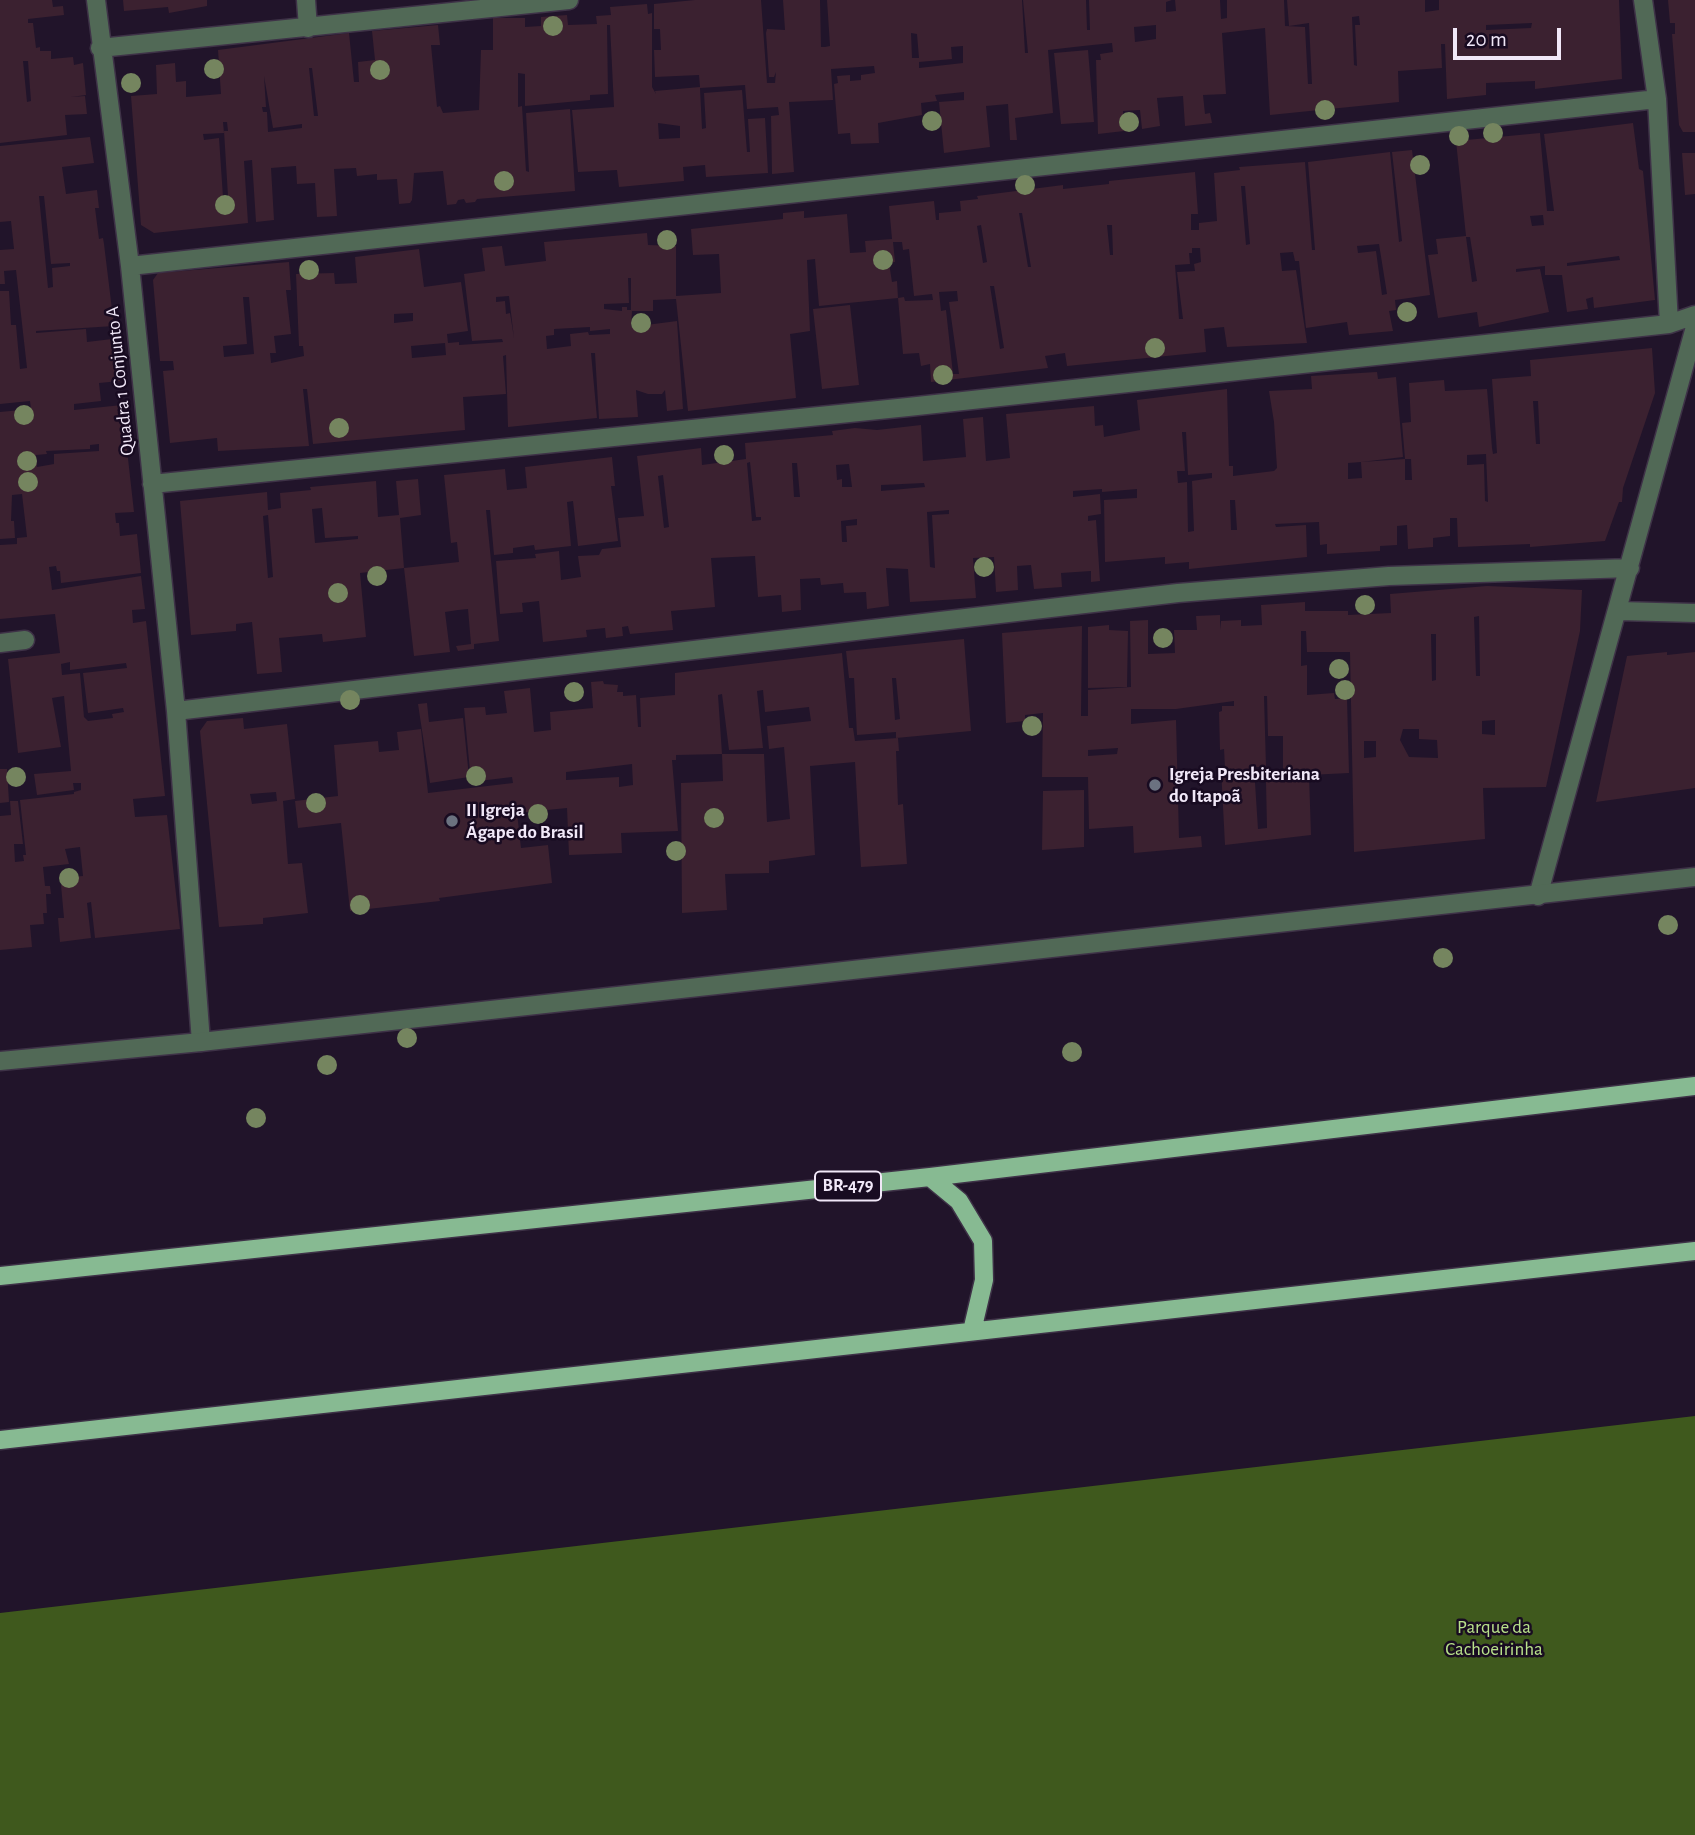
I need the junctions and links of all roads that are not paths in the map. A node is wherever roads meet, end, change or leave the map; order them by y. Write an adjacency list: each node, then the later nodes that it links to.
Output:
1 (96, 0): 6 (street, Quadra 1 Conjunto A)
2 (306, 0): 5 (street)
3 (568, 0): 5 (street)
4 (1643, 0): 7 (street)
5 (308, 29): 6 (street)
6 (100, 48): 8 (street, Quadra 1 Conjunto A)
7 (1657, 99): 8 (street); 10 (street)
8 (130, 266): 12 (street, Quadra 1 Conjunto A)
9 (1695, 315): 10 (street)
10 (1669, 324): 12 (street)
11 (1695, 327): 13 (street)
12 (152, 484): 18 (street, Quadra 1 Conjunto A)
13 (1630, 568): 14 (street); 18 (street)
14 (1619, 611): 15 (street); 20 (street)
15 (1695, 613)
16 (24, 640): 17 (street)
17 (0, 643)
18 (176, 711): 21 (street, Quadra 1 Conjunto A)
19 (1695, 877): 20 (street)
20 (1538, 896): 21 (street)
21 (201, 1042): 22 (street)
22 (0, 1061)
23 (1695, 1086): 24 (main road, BR-479)
24 (930, 1177): 26 (main road, BR-479); 27 (main road)
25 (1695, 1251): 27 (main road)
26 (0, 1276)
27 (972, 1331): 28 (main road)
28 (0, 1440)

